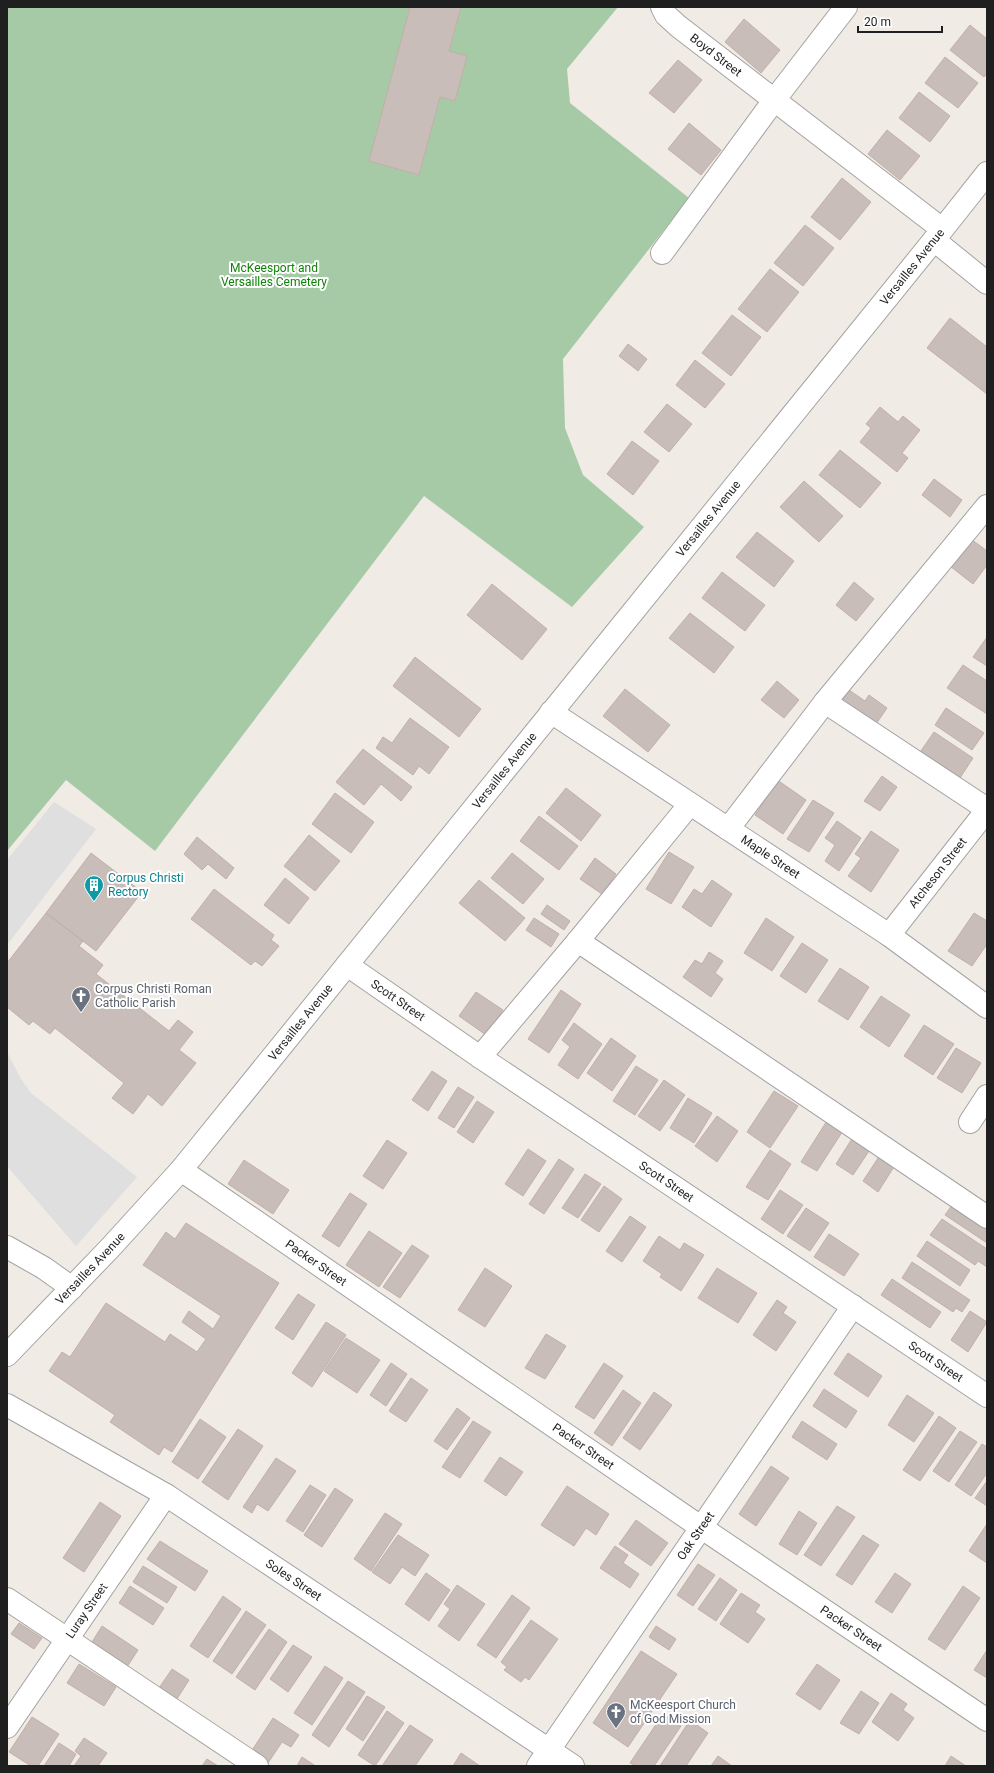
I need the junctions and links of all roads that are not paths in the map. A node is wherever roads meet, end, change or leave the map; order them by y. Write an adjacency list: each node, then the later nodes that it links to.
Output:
1 (662, 7): 3 (street, Boyd Street)
2 (846, 7): 3 (street)
3 (775, 99): 5 (street, Boyd Street); 6 (street)
4 (987, 173): 5 (street, Versailles Avenue)
5 (938, 234): 7 (street, Boyd Street); 10 (street, Versailles Avenue)
6 (662, 253)
7 (987, 283)
8 (987, 506): 9 (street)
9 (825, 702): 12 (street); 13 (street)
10 (551, 712): 11 (street, Maple Street); 16 (street, Versailles Avenue)
11 (690, 804): 13 (street, Maple Street); 15 (street)
12 (987, 810): 14 (street, Atcheson Street)
13 (728, 829): 14 (street, Maple Street)
14 (890, 935): 17 (street, Maple Street)
15 (578, 941): 18 (street); 22 (street)
16 (347, 965): 18 (street, Scott Street); 21 (street, Versailles Avenue)
17 (987, 1007)
18 (480, 1057): 25 (street, Scott Street)
19 (987, 1096): 20 (street)
20 (970, 1122)
21 (181, 1170): 24 (street, Versailles Avenue); 30 (street, Packer Street)
22 (987, 1217)
23 (7, 1247): 24 (street)
24 (72, 1288): 26 (street, Versailles Avenue)
25 (854, 1306): 27 (street, Scott Street); 30 (street, Oak Street)
26 (7, 1355)
27 (987, 1396)
28 (7, 1405): 29 (street, Soles Street)
29 (166, 1496): 32 (street, Luray Street); 35 (street, Soles Street)
30 (702, 1528): 33 (street, Packer Street); 35 (street, Oak Street)
31 (7, 1599): 32 (street)
32 (67, 1639): 34 (street, Luray Street); 36 (street)
33 (987, 1720)
34 (7, 1727)
35 (544, 1758): 37 (street, Soles Street)
36 (257, 1766)
37 (573, 1766)

